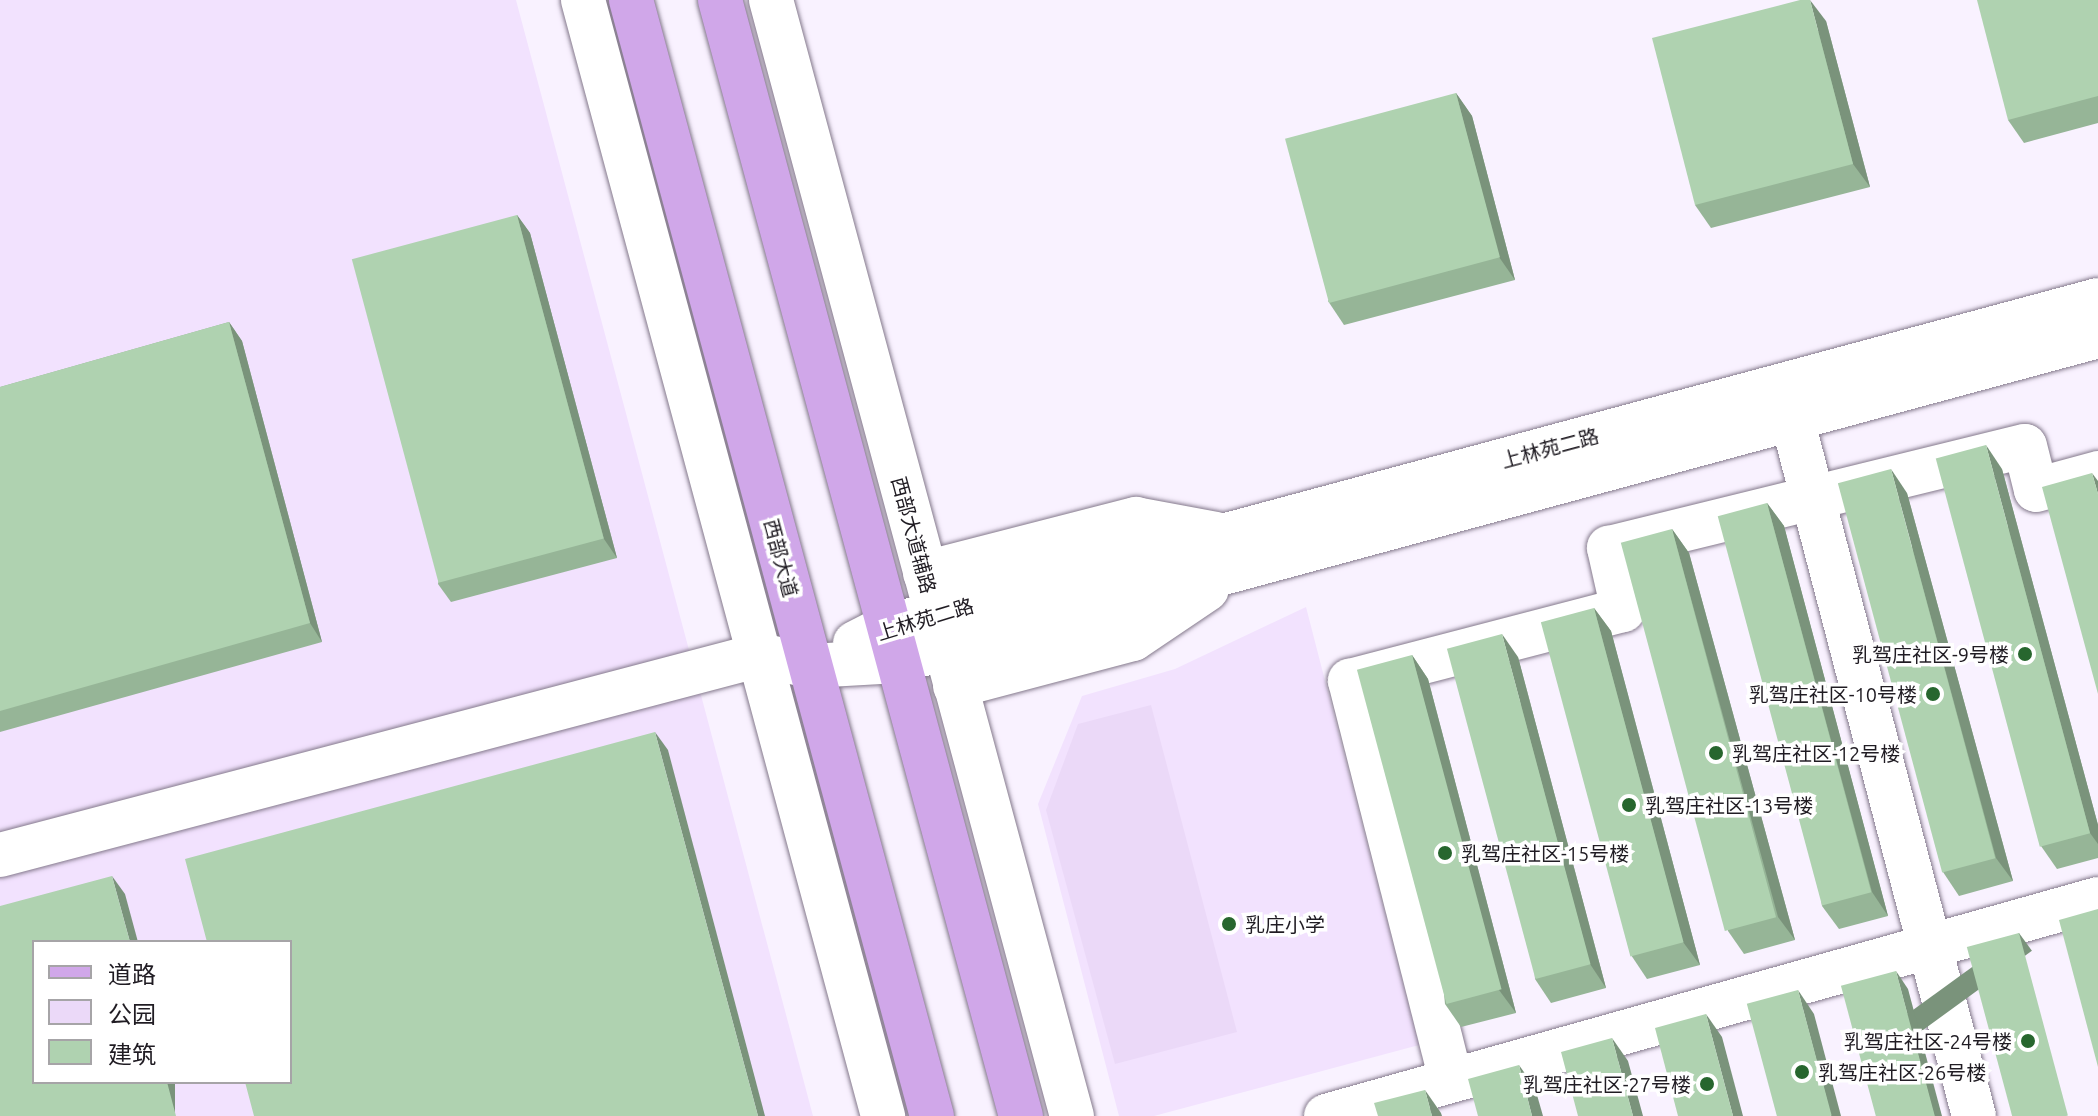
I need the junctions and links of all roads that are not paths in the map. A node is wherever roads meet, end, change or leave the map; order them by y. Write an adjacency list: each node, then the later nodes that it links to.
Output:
1 (583, 0): 13 (street)
2 (631, 0): 14 (main road, 西部大道)
3 (720, 0): 12 (main road)
4 (771, 0): 11 (street, 西部大道辅路)
5 (2098, 300): 7 (street, 上林苑二路)
6 (2098, 336): 7 (street, 上林苑二路)
7 (1788, 402): 9 (street); 10 (street, 上林苑二路)
8 (2098, 473): 9 (street)
9 (1813, 501): 17 (street); 18 (street)
10 (1232, 552): 11 (street, 上林苑二路); 11 (street)
11 (940, 630): 12 (street, 上林苑二路); 22 (street, 西部大道辅路)
12 (894, 644): 14 (street, 上林苑二路); 21 (main road)
13 (760, 655): 14 (street); 15 (street); 19 (street)
14 (810, 666): 20 (main road, 西部大道)
15 (0, 855)
16 (2098, 899): 17 (street)
17 (1928, 944): 18 (street); 24 (street)
18 (1451, 1080): 23 (street)
19 (883, 1116)
20 (932, 1116)
21 (1021, 1116)
22 (1072, 1116)
23 (1326, 1116)
24 (1974, 1116)

